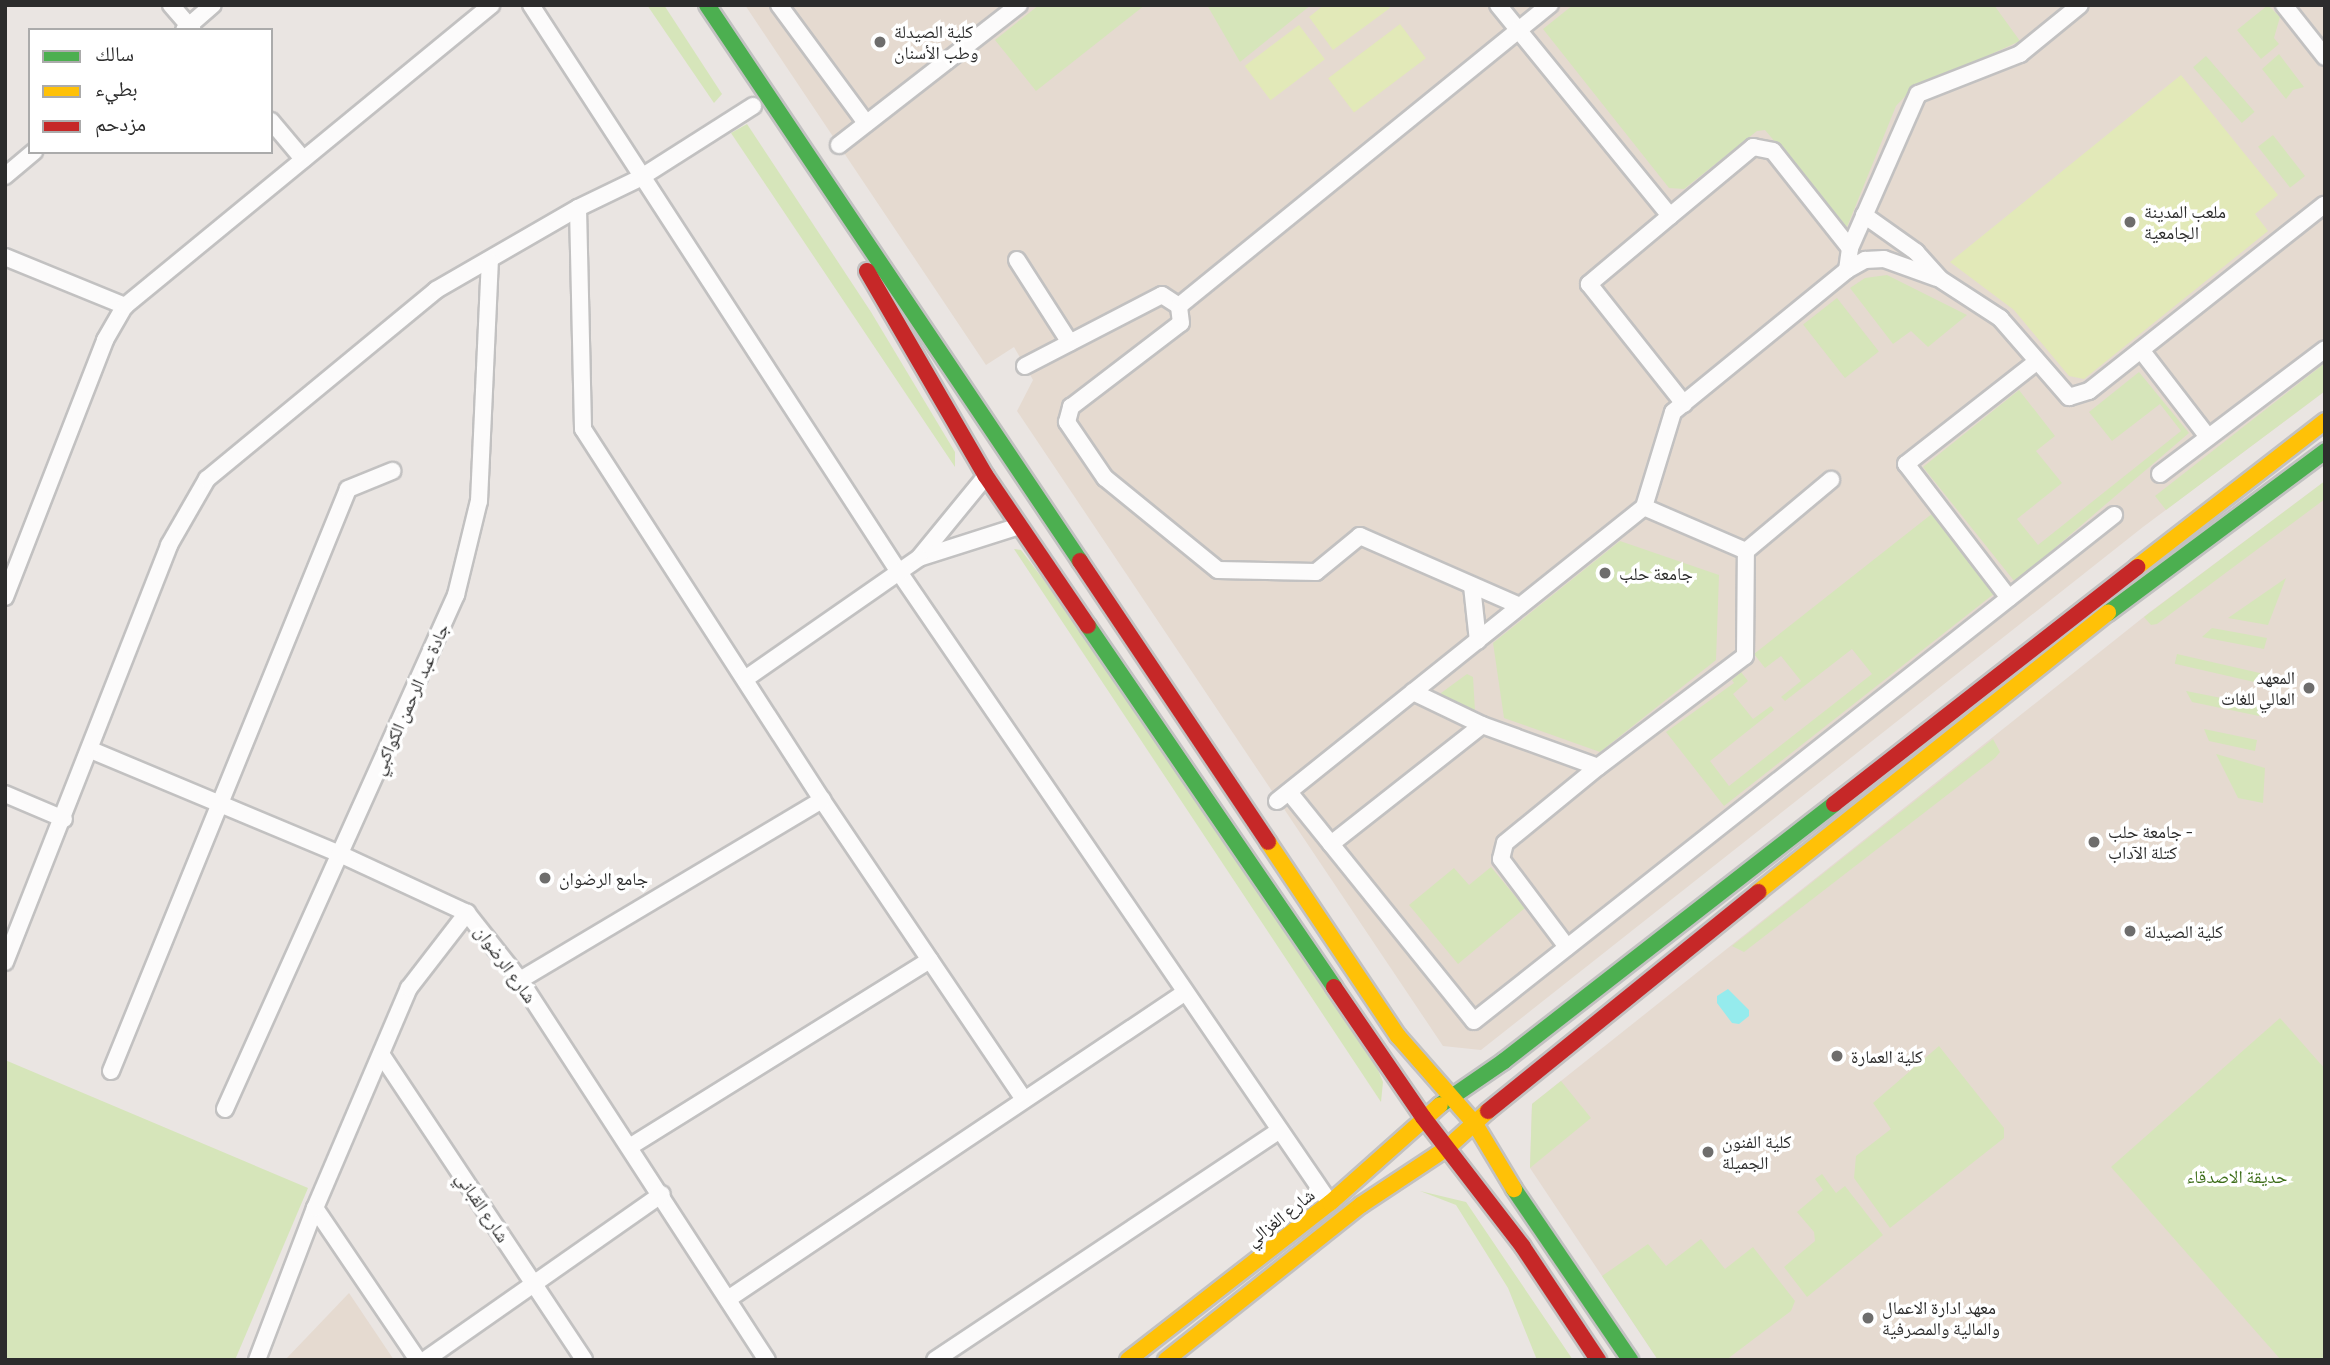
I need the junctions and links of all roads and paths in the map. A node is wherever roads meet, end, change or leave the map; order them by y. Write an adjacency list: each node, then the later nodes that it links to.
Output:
1 (171, 5): 13 (street)
2 (214, 5): 13 (street)
3 (491, 5): 21 (street)
4 (531, 5): 23 (street)
5 (688, 5): 16 (main road)
6 (707, 5): 79 (main road)
7 (779, 5): 18 (street)
8 (1019, 5): 18 (street)
9 (1498, 5): 14 (street)
10 (1550, 5): 14 (street)
11 (2080, 5): 26 (street)
12 (2284, 5): 15 (street)
13 (189, 28)
14 (1519, 31): 27 (street); 35 (street)
15 (2325, 57)
16 (760, 117): 23 (street); 47 (main road)
17 (273, 123): 21 (street)
18 (866, 123): 19 (street)
19 (839, 145)
20 (32, 154): 22 (street)
21 (303, 159): 34 (street)
22 (5, 176)
23 (640, 178): 25 (street); 54 (street)
24 (2324, 205): 37 (street)
25 (578, 208): 31 (street); 60 (street)
26 (1864, 215): 28 (street); 33 (street)
27 (1670, 216): 28 (street); 41 (street)
28 (1850, 248): 32 (street)
29 (5, 257): 34 (street)
30 (1017, 260): 36 (street)
31 (490, 262): 63 (street); 70 (street, جادة عبد الرحمن الكواكبي)
32 (1847, 270): 33 (street); 41 (street)
33 (1940, 279): 39 (street)
34 (125, 306): 56 (street)
35 (1179, 306): 36 (street); 55 (street)
36 (1070, 343): 40 (street)
37 (2141, 349): 39 (street); 43 (street)
38 (2325, 349): 43 (street)
39 (2036, 362): 57 (street)
40 (1025, 366)
41 (1684, 404): 49 (street)
42 (2325, 421): 79 (main road, شارع الغزالي)
43 (2208, 437): 46 (street)
44 (2325, 451): 83 (main road)
45 (392, 471): 67 (street)
46 (2160, 474)
47 (986, 476): 51 (main road); 53 (street)
48 (1831, 480): 52 (street)
49 (1644, 507): 52 (street); 58 (street)
50 (2114, 515): 57 (street)
51 (1019, 526): 53 (street); 82 (main road)
52 (1746, 551): 64 (street)
53 (919, 558): 54 (street)
54 (899, 572): 60 (street); 76 (street)
55 (1472, 586): 58 (street); 59 (street)
56 (5, 597)
57 (2009, 598): 72 (street)
58 (1520, 607): 59 (street)
59 (1478, 640): 61 (street)
60 (745, 680): 66 (street)
61 (1413, 692): 62 (street); 69 (street)
62 (1482, 725): 64 (street); 69 (street)
63 (91, 750): 67 (street, شارع الرضوان); 68 (street)
64 (1598, 766): 72 (street)
65 (5, 794): 68 (street)
66 (822, 800): 73 (street); 75 (street)
67 (218, 802): 70 (street, شارع الرضوان); 78 (street)
68 (64, 819): 74 (street)
69 (1331, 844): 72 (street)
70 (340, 854): 71 (street, شارع الرضوان); 81 (street, جادة عبد الرحمن الكواكبي)
71 (467, 913): 75 (street, شارع الرضوان); 77 (street)
72 (1567, 947)
73 (930, 960): 80 (street); 85 (street)
74 (5, 962)
75 (520, 980): 85 (street, شارع الرضوان)
76 (1184, 993): 80 (street); 84 (street)
77 (381, 1054): 89 (street); 90 (street, شارع القباني)
78 (111, 1071)
79 (1450, 1096): 82 (main road, شارع الغزالي); 83 (main road)
80 (1024, 1099): 91 (street)
81 (225, 1109)
82 (1423, 1117): 86 (main road); 88 (main road, شارع الغزالي)
83 (1475, 1124): 86 (main road); 101 (main road)
84 (1279, 1131): 88 (street); 97 (street)
85 (631, 1146): 87 (street, شارع الرضوان)
86 (1447, 1148): 99 (main road); 100 (main road)
87 (662, 1194): 90 (street); 91 (street, شارع الرضوان)
88 (1330, 1203): 98 (main road, شارع الغزالي)
89 (315, 1208): 92 (street); 93 (street)
90 (534, 1284): 94 (street); 95 (street, شارع القباني)
91 (728, 1299): 96 (street, شارع الرضوان)
92 (257, 1360)
93 (418, 1360)
94 (425, 1360)
95 (584, 1360)
96 (767, 1360)
97 (935, 1360)
98 (1128, 1360)
99 (1166, 1360)
100 (1598, 1360)
101 (1630, 1360)

